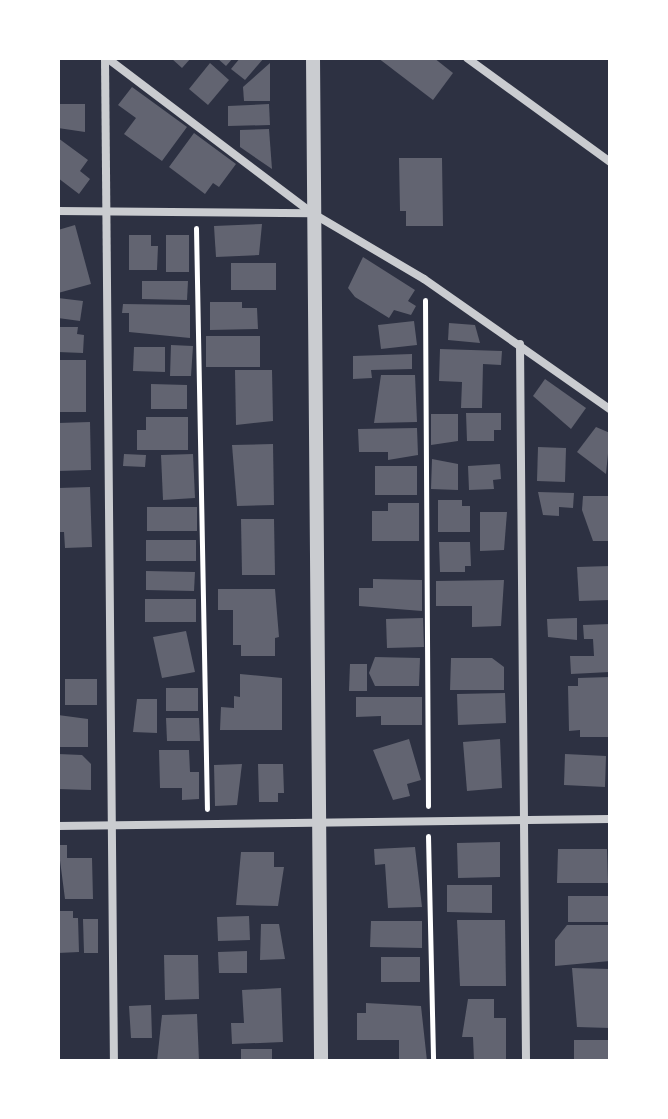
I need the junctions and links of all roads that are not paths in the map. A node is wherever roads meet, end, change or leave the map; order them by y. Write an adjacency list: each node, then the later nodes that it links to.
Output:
1 (106, 58): 5 (street); 7 (street)
2 (313, 58): 7 (street)
3 (467, 58): 4 (street)
4 (610, 162)
5 (105, 210): 6 (street); 7 (street); 13 (street)
6 (58, 211)
7 (312, 213): 8 (street); 12 (street)
8 (520, 344): 9 (street); 11 (street)
9 (610, 409)
10 (610, 819): 11 (street)
11 (524, 821): 12 (street); 17 (street)
12 (318, 824): 13 (street); 16 (street)
13 (111, 825): 14 (street); 15 (street)
14 (58, 826)
15 (114, 1061)
16 (321, 1061)
17 (526, 1061)

